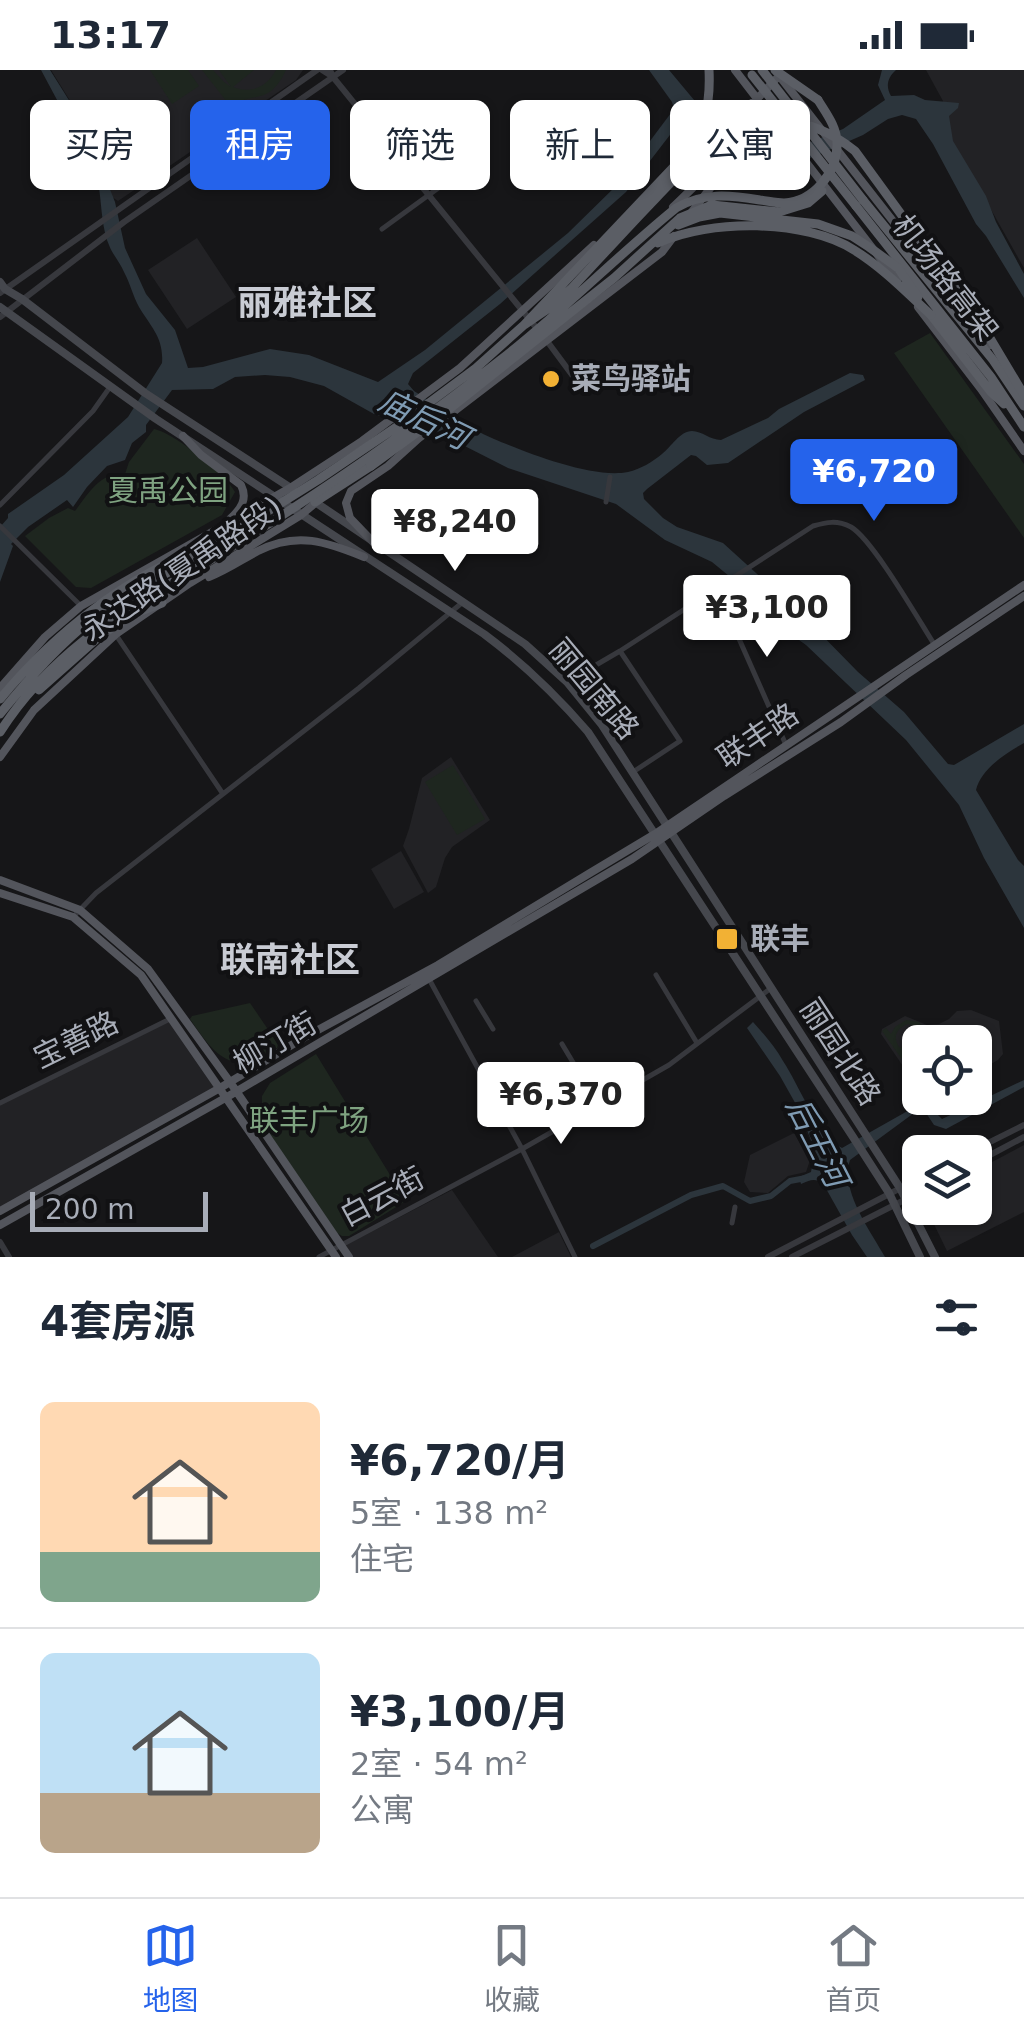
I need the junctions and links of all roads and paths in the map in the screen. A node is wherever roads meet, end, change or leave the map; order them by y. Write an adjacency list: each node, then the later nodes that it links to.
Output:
1 (320, 70): 8 (street); 18 (street)
2 (343, 70): 8 (street)
3 (710, 70): 24 (highway, bridge)
4 (735, 70): 9 (main road)
5 (748, 70): 32 (highway, 机场路高架, bridge)
6 (762, 70): 30 (highway, 机场路高架, bridge)
7 (776, 72): 9 (main road); 10 (highway, bridge); 29 (main road, bridge)
8 (331, 73): 15 (street); 20 (street)
9 (758, 99): 22 (main road, bridge)
10 (833, 165): 16 (highway, bridge); 19 (highway, bridge)
11 (810, 167): 35 (main road)
12 (437, 190): 15 (street)
13 (693, 190): 25 (main road)
14 (709, 190): 26 (main road)
15 (430, 195): 17 (street); 22 (street)
16 (669, 228): 23 (highway, bridge); 39 (highway, bridge)
17 (382, 229)
18 (2, 288): 20 (main road)
19 (576, 296): 23 (highway, bridge); 47 (highway, bridge)
20 (22, 299): 21 (street); 37 (main road, 丽园南路)
21 (2, 312): 27 (main road)
22 (522, 312): 25 (street); 37 (main road, 永达路(夏禹路段))
23 (931, 315): 32 (highway)
24 (524, 324): 29 (highway, bridge); 47 (highway, bridge)
25 (539, 332): 26 (street); 31 (main road)
26 (547, 342): 28 (street); 31 (main road)
27 (110, 387): 34 (main road, 丽园南路); 41 (street)
28 (584, 392)
29 (1024, 392)
30 (1024, 406)
31 (444, 413): 39 (main road, 永达路(夏禹路段), bridge); 45 (main road, bridge)
32 (1017, 416): 33 (highway, 机场路高架)
33 (1024, 427)
34 (183, 436): 38 (main road, 丽园南路); 44 (main road)
35 (1024, 451)
36 (610, 477): 40 (street)
37 (290, 488): 38 (main road, 永达路(夏禹路段)); 39 (main road, 丽园南路)
38 (274, 496): 42 (main road, 丽园南路); 44 (main road, 永达路(夏禹路段))
39 (316, 502): 42 (main road, 永达路(夏禹路段)); 45 (main road, 丽园南路)
40 (606, 502)
41 (0, 506)
42 (302, 515): 46 (main road, 丽园南路); 47 (main road, 永达路(夏禹路段))
43 (0, 526): 53 (street)
44 (216, 530): 53 (main road, 永达路(夏禹路段))
45 (374, 542): 51 (main road, 丽园南路)
46 (364, 557): 47 (main road); 54 (main road, 丽园南路)
47 (185, 569): 52 (main road, 永达路(夏禹路段)); 61 (highway); 62 (highway); 63 (highway)
48 (1024, 584): 56 (main road, 联丰路)
49 (716, 590): 56 (street); 57 (street); 65 (street)
50 (1024, 596): 58 (main road, 联丰路)
51 (464, 602): 54 (street); 59 (main road, 丽园南路)
52 (162, 603): 55 (main road, 永达路(夏禹路段)); 62 (highway)
53 (81, 606): 60 (main road, 永达路(夏禹路段))
54 (451, 613): 68 (street); 70 (main road, 丽园南路)
55 (116, 634): 66 (main road, 永达路(夏禹路段)); 68 (street)
56 (934, 644): 58 (main road, 联丰路)
57 (620, 651): 59 (street); 67 (street)
58 (902, 672): 65 (main road, 联丰路); 69 (main road, 联丰路)
59 (566, 682): 67 (main road, 丽园南路)
60 (0, 688)
61 (0, 699)
62 (18, 707): 64 (highway)
63 (0, 714)
64 (0, 732)
65 (786, 745): 69 (main road, 联丰路)
66 (0, 757)
67 (633, 772): 69 (main road, 丽园南路)
68 (223, 794): 73 (street)
69 (669, 829): 70 (main road, 柳汀街); 76 (main road, 丽园北路)
70 (658, 837): 74 (main road, 柳汀街); 77 (main road, 丽园北路)
71 (0, 880): 73 (main road)
72 (0, 893): 73 (main road)
73 (76, 914): 79 (main road); 83 (main road)
74 (428, 975): 83 (main road, 柳汀街); 85 (main road, 柳汀街); 91 (street)
75 (656, 975): 81 (street)
76 (772, 988): 77 (street, 白云街); 93 (main road, 丽园北路)
77 (760, 996): 81 (street, 白云街); 95 (main road, 丽园北路)
78 (476, 1001): 80 (street)
79 (172, 1018): 84 (main road); 86 (street, 宝善路)
80 (493, 1029)
81 (697, 1043): 87 (street, 白云街)
82 (562, 1044): 87 (street)
83 (230, 1082): 84 (main road, 柳汀街); 85 (main road)
84 (220, 1088): 85 (main road); 99 (main road, 柳汀街)
85 (231, 1094): 101 (main road, 柳汀街); 104 (main road)
86 (0, 1103)
87 (599, 1106): 91 (street, 白云街)
88 (1024, 1126): 90 (street)
89 (1024, 1137): 92 (street)
90 (992, 1141)
91 (522, 1149): 104 (street, 白云街); 108 (street)
92 (992, 1154)
93 (900, 1188): 94 (main road, 丽园北路); 95 (street)
94 (902, 1192)
95 (888, 1194): 97 (main road, 丽园北路); 109 (street)
96 (902, 1201): 97 (street)
97 (894, 1205): 110 (street); 111 (main road, 丽园北路)
98 (735, 1207): 100 (street)
99 (0, 1211)
100 (732, 1223)
101 (0, 1225)
102 (919, 1225): 112 (main road, 丽园北路)
103 (0, 1242): 105 (street)
104 (336, 1251): 106 (street, 白云街); 107 (main road)
105 (9, 1257)
106 (319, 1257)
107 (349, 1257)
108 (575, 1257)
109 (768, 1257)
110 (792, 1257)
111 (920, 1257)
112 (935, 1257)

